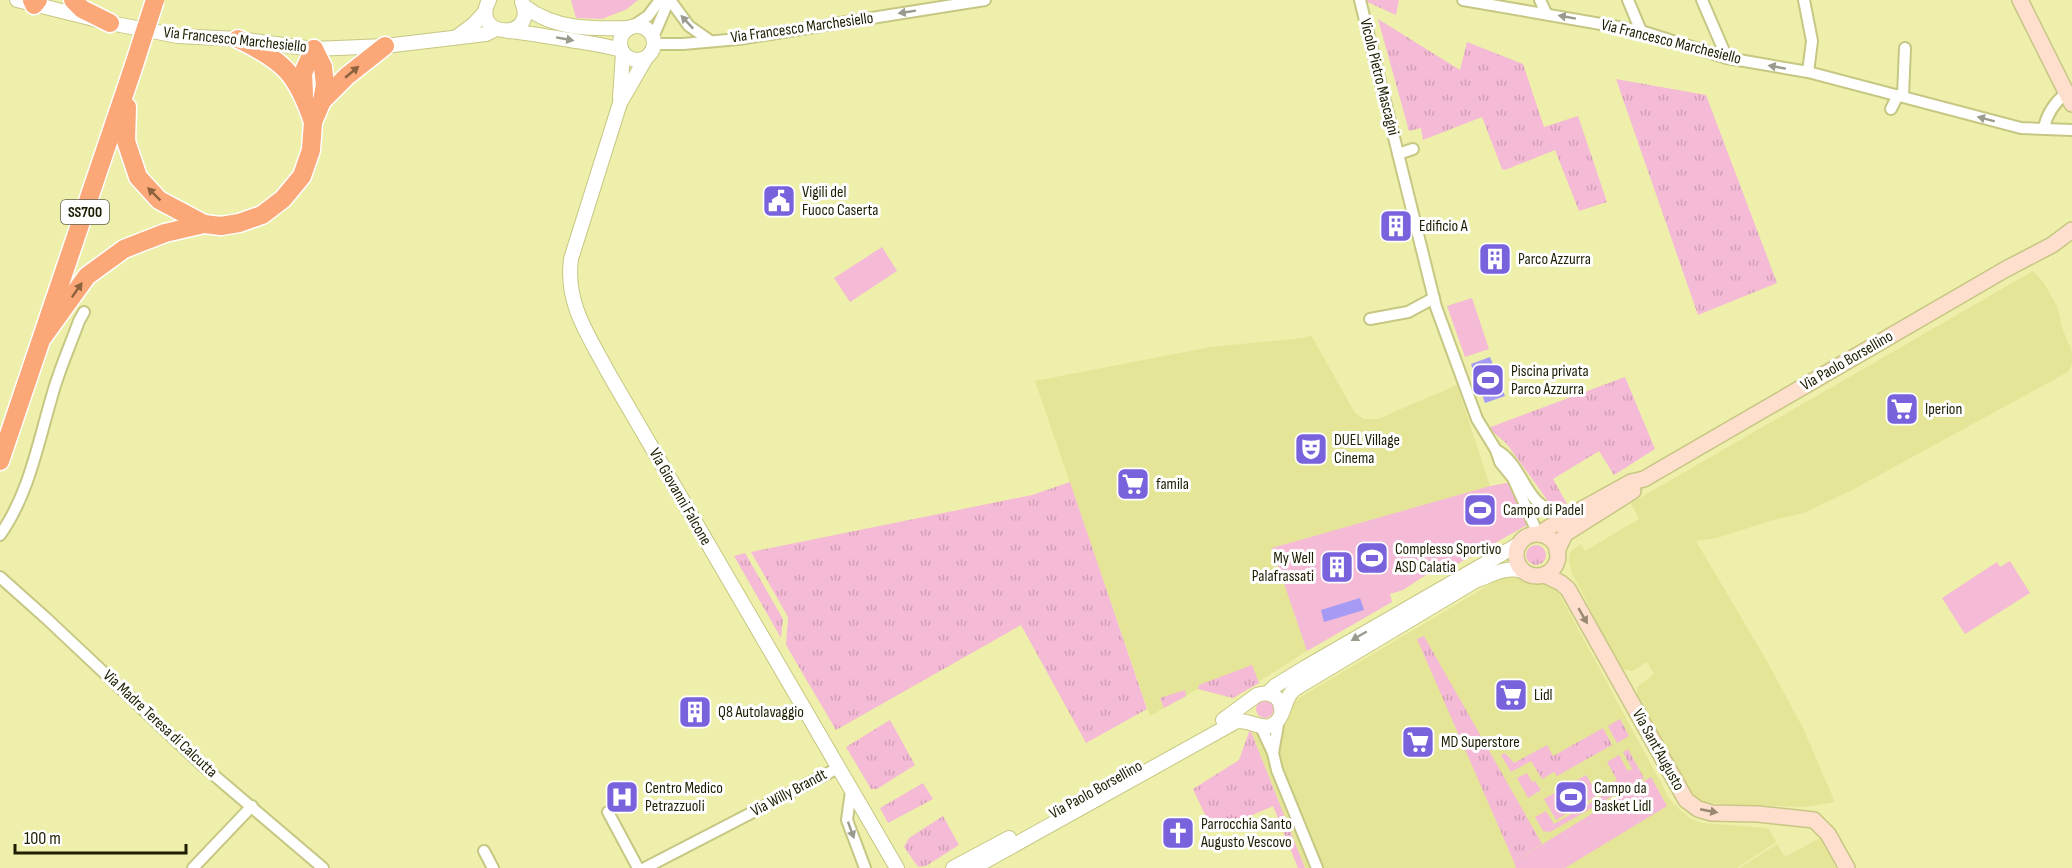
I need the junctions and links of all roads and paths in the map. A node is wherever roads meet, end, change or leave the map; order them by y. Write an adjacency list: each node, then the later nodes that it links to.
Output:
1 (73, 0): 17 (highway)
2 (155, 0): 32 (highway, SS700, bridge)
3 (660, 0): 18 (street)
4 (669, 0): 23 (street); 24 (street, one-way to 4)
5 (985, 0): 24 (street, Via Francesco Marchesiello, one-way to 24)
6 (1360, 0): 43 (street, Vicolo Pietro Mascagni)
7 (1463, 0): 16 (street, Via Francesco Marchesiello)
8 (1540, 0): 16 (street)
9 (1628, 0): 20 (street)
10 (1702, 0): 30 (street)
11 (1804, 0): 31 (street)
12 (2020, 0): 35 (main road)
13 (30, 1): 17 (street, Via Francesco Marchesiello)
14 (523, 3): 18 (street); 19 (street)
15 (487, 6): 19 (street); 21 (street)
16 (1546, 14): 20 (street, Via Francesco Marchesiello, one-way to 16)
17 (110, 23): 22 (street, Via Francesco Marchesiello)
18 (631, 27): 23 (street); 28 (street)
19 (502, 30): 21 (street, Via Francesco Marchesiello); 28 (street, Via Francesco Marchesiello, one-way to 28)
20 (1641, 31): 30 (street, Via Francesco Marchesiello)
21 (457, 37): 25 (street, Via Francesco Marchesiello)
22 (238, 39): 27 (street, Via Francesco Marchesiello); 33 (highway, SS700)
23 (654, 40): 24 (street, Via Francesco Marchesiello); 29 (street)
24 (709, 40)
25 (385, 46): 27 (street, Via Francesco Marchesiello); 36 (highway, SS700, one-way to 25)
26 (1905, 48): 34 (street)
27 (314, 49): 33 (highway, SS700); 36 (highway, SS700)
28 (622, 51): 29 (street); 37 (street, Via Giovanni Falcone)
29 (646, 58): 37 (street, Via Giovanni Falcone)
30 (1727, 58): 31 (street, Via Francesco Marchesiello, one-way to 30)
31 (1808, 72): 34 (street, Via Francesco Marchesiello)
32 (130, 79): 44 (highway, SS700, one-way to 32); 51 (highway, SS700)
33 (304, 94): 39 (highway, SS700)
34 (1901, 94): 38 (street); 40 (street, Via Francesco Marchesiello, one-way to 34)
35 (2069, 98): 40 (street)
36 (322, 102): 39 (highway, SS700)
37 (620, 103): 68 (street, Via Giovanni Falcone)
38 (1891, 109)
39 (313, 122): 44 (highway, SS700)
40 (2044, 128): 41 (street, Via Francesco Marchesiello)
41 (2072, 130)
42 (1413, 148): 43 (street, Vicolo Pietro Mascagni)
43 (1398, 154): 48 (street, Vicolo Pietro Mascagni)
44 (204, 224): 51 (highway, SS700, one-way to 44)
45 (2072, 230): 47 (main road, Via Paolo Borsellino)
46 (2072, 240): 47 (main road, Via Paolo Borsellino)
47 (2052, 245): 54 (main road, Via Paolo Borsellino)
48 (1434, 298): 50 (street); 52 (street, Vicolo Pietro Mascagni)
49 (84, 312): 57 (street)
50 (1370, 319)
51 (43, 337): 53 (highway, SS700)
52 (1496, 450): 55 (street, Vicolo Pietro Mascagni); 56 (street, Vicolo Pietro Mascagni)
53 (0, 461)
54 (1644, 479): 55 (main road, Via Paolo Borsellino); 59 (main road, Via Paolo Borsellino)
55 (1568, 516): 56 (main road, Via Paolo Borsellino)
56 (1539, 534): 58 (main road); 59 (main road)
57 (0, 535)
58 (1519, 544): 60 (main road); 63 (street, one-way to 63)
59 (1557, 551): 61 (main road)
60 (1523, 571): 61 (main road); 65 (street)
61 (1545, 575): 83 (main road, Via Sant'Augusto, one-way to 83)
62 (0, 577): 70 (street, Via Madre Teresa di Calcutta)
63 (1268, 693): 64 (street); 65 (street)
64 (1253, 698): 66 (street); 66 (street)
65 (1280, 716): 66 (street); 67 (street)
66 (1249, 720): 67 (street); 80 (street, Via Paolo Borsellino); 81 (street, Via Paolo Borsellino)
67 (1273, 753): 82 (street)
68 (838, 768): 69 (street, Via Giovanni Falcone); 77 (street, Via Willy Brandt)
69 (851, 791): 78 (street, one-way to 78); 79 (street, Via Giovanni Falcone)
70 (252, 806): 73 (street); 74 (street, Via Madre Teresa di Calcutta)
71 (608, 812): 76 (street)
72 (484, 851): 75 (street)
73 (193, 868)
74 (323, 868)
75 (493, 868)
76 (638, 868)
77 (645, 868)
78 (865, 868)
79 (897, 868)
80 (953, 868)
81 (974, 868)
82 (1317, 868)
83 (1847, 868)

